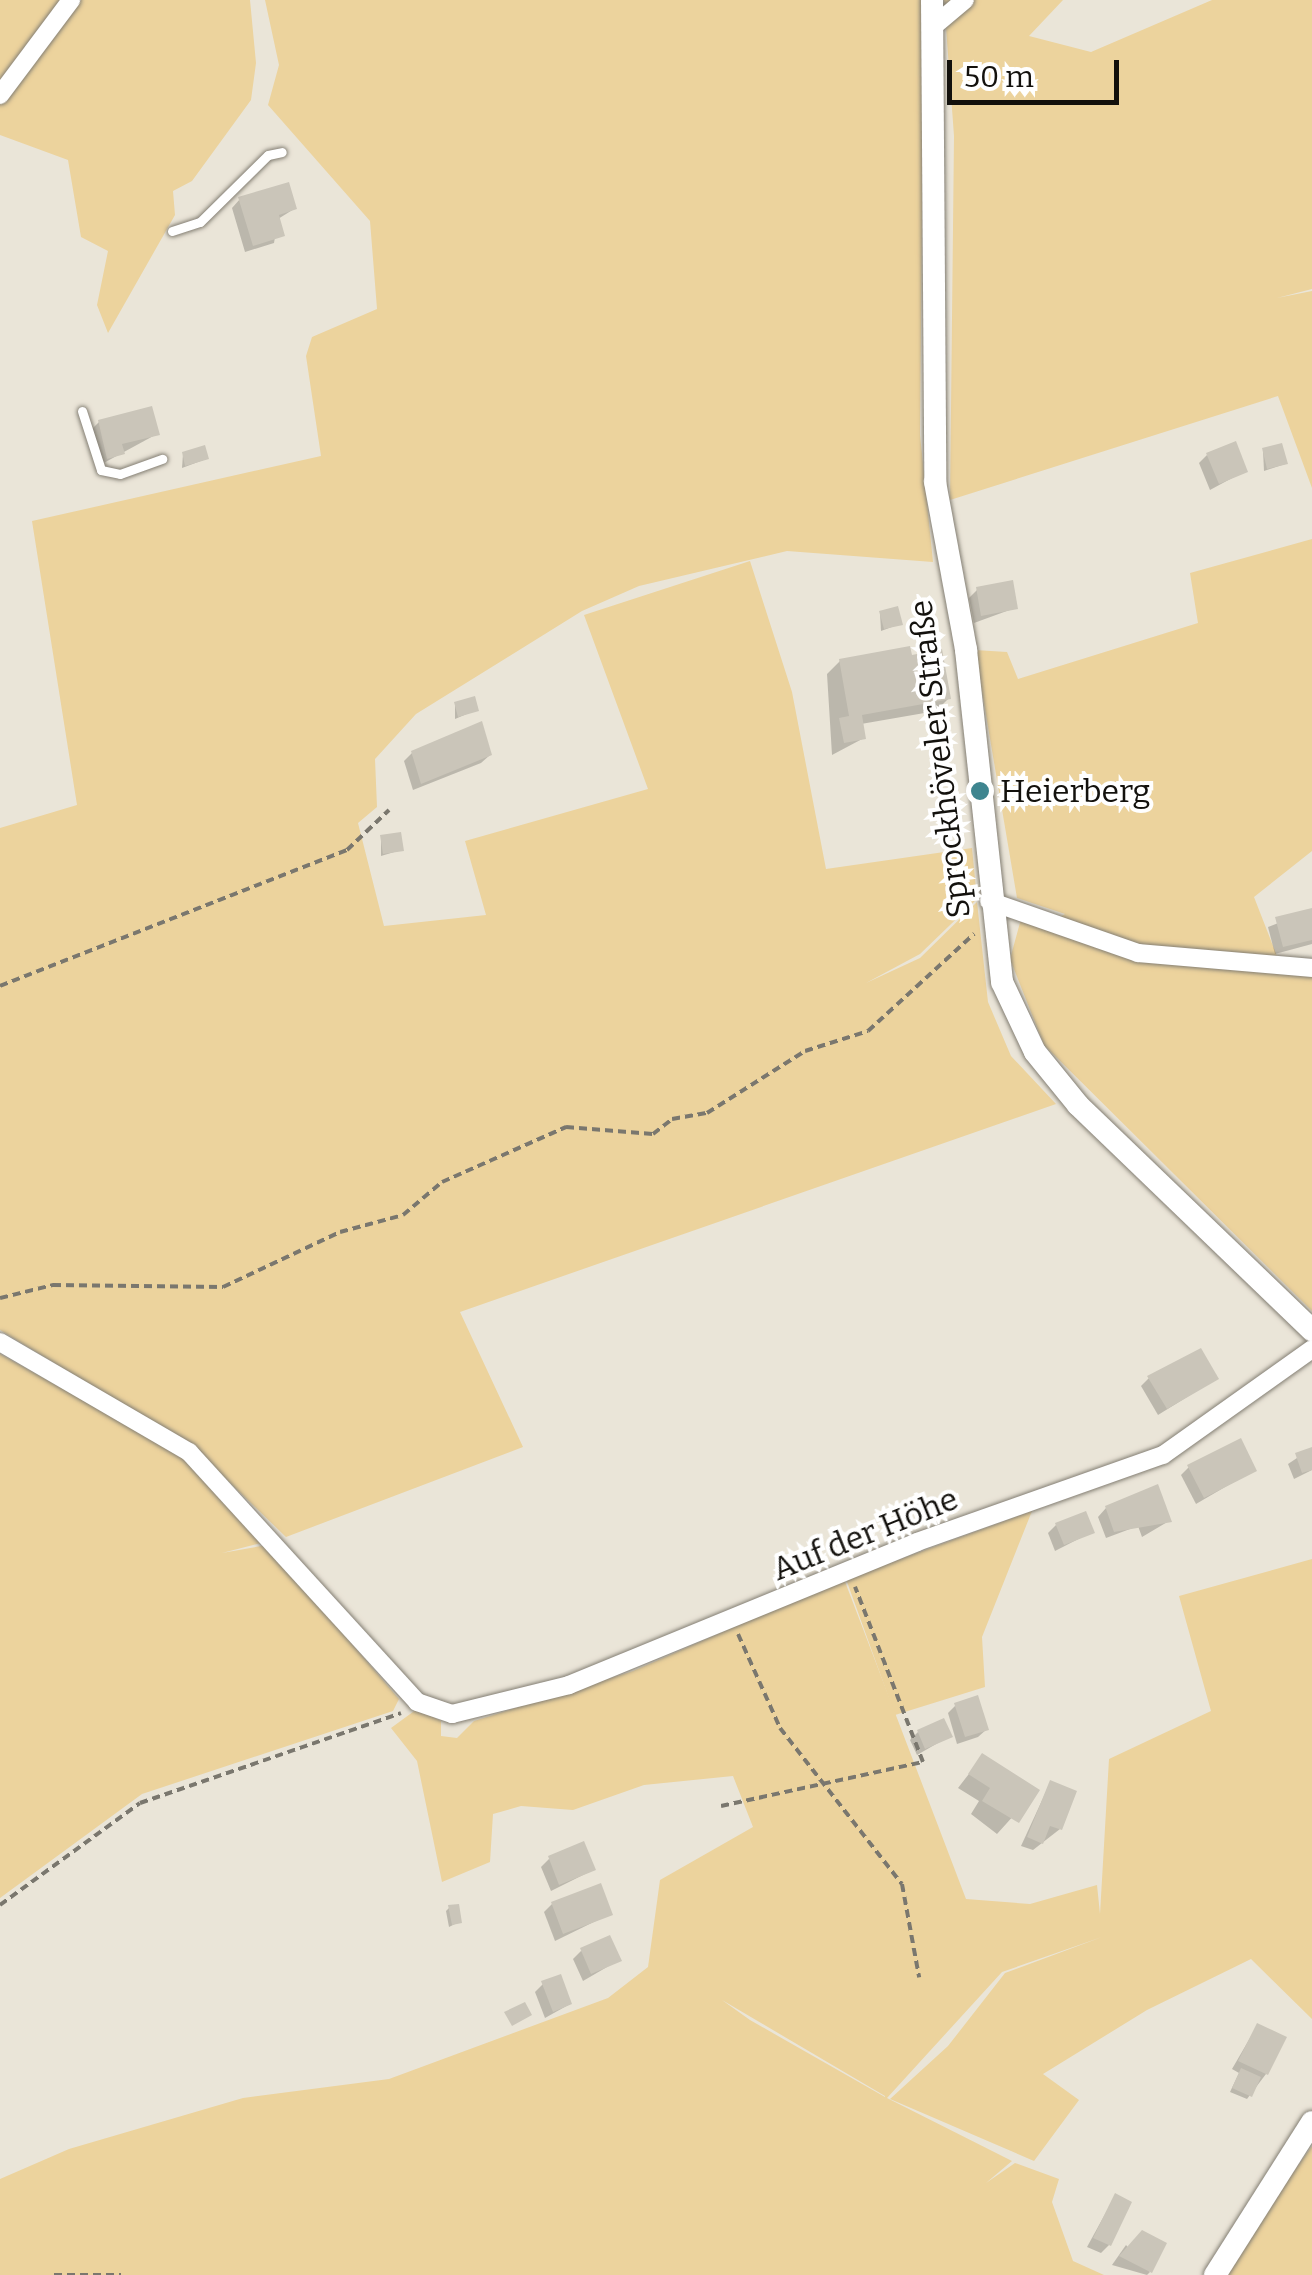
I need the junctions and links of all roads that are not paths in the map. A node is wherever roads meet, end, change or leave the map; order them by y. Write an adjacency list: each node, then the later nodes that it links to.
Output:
1 (71, 0): 5 (street)
2 (932, 0): 4 (street, Sprockhöveler Straße)
3 (964, 0): 4 (street)
4 (934, 26): 10 (street, Sprockhöveler Straße)
5 (0, 94)
6 (282, 152): 7 (lane)
7 (172, 231)
8 (82, 411): 9 (lane)
9 (162, 459)
10 (990, 912): 11 (street); 12 (street, Sprockhöveler Straße)
11 (1312, 968)
12 (1312, 1330)
13 (0, 1342): 14 (street, Auf der Höhe)
14 (1312, 1349)
15 (1312, 2122): 16 (street)
16 (1215, 2275)

